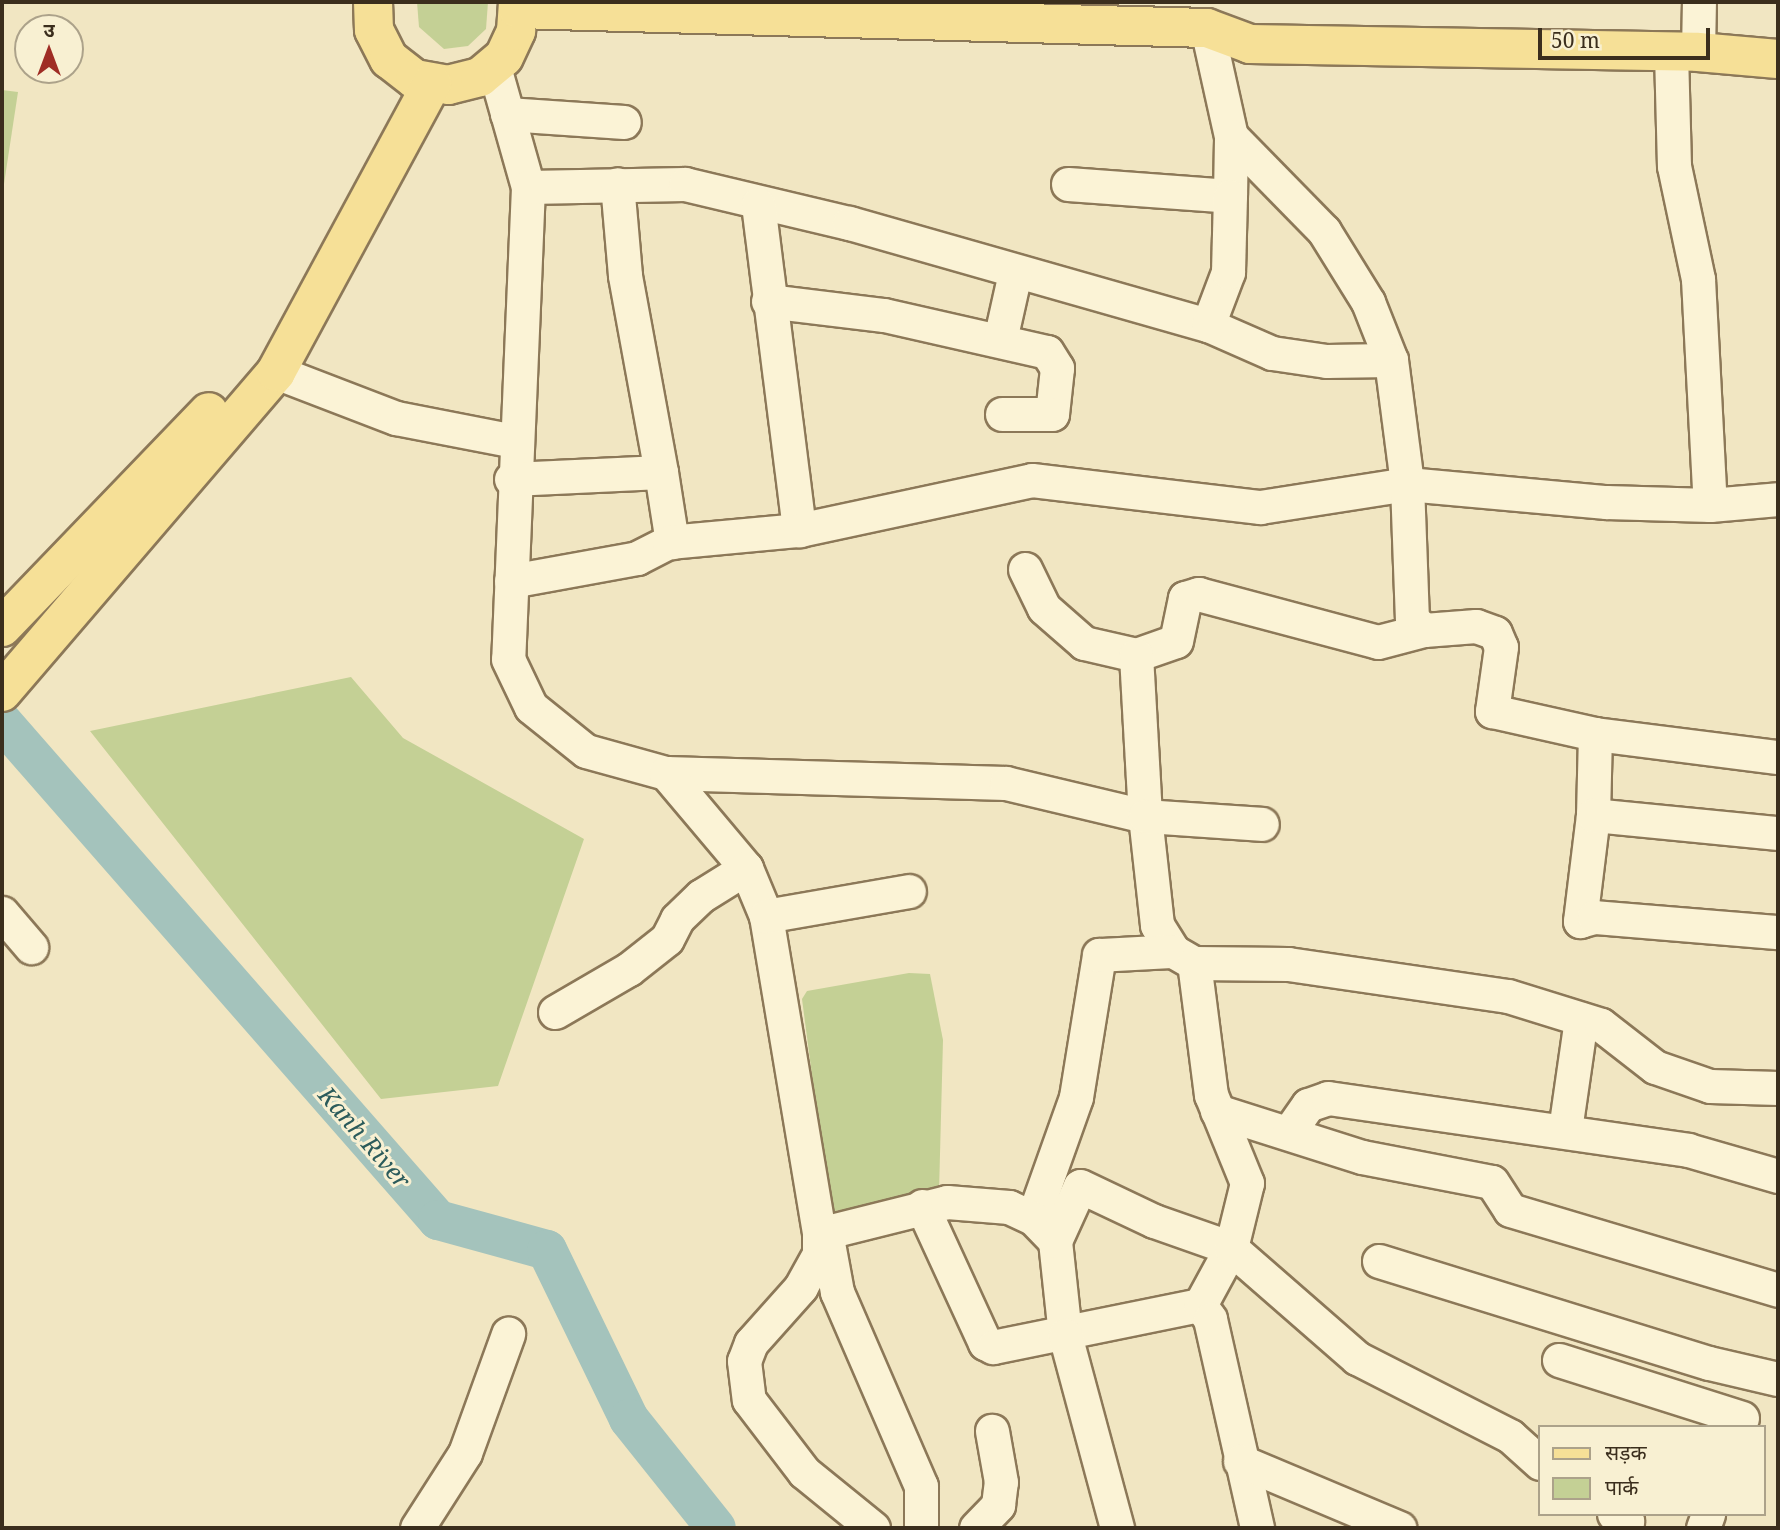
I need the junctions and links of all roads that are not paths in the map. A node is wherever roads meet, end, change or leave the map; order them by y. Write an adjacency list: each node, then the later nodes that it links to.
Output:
1 (1699, 2): 5 (street)
2 (367, 5): 8 (main road)
3 (518, 6): 4 (main road); 7 (main road)
4 (1207, 28): 5 (main road); 11 (street)
5 (1684, 52): 6 (main road); 29 (street)
6 (1778, 59)
7 (494, 67): 8 (main road); 9 (street)
8 (424, 82): 22 (main road); 34 (main road)
9 (507, 114): 10 (street); 14 (street)
10 (624, 122)
11 (1231, 136): 15 (street); 21 (street)
12 (617, 184): 14 (street); 16 (street); 25 (street)
13 (1068, 184): 15 (street)
14 (528, 187): 24 (street)
15 (1230, 196): 19 (street)
16 (758, 204): 17 (street); 18 (street)
17 (1015, 273): 19 (street); 20 (street)
18 (768, 300): 20 (street); 30 (street)
19 (1208, 325): 21 (street)
20 (1000, 340): 23 (street)
21 (1391, 360): 27 (street)
22 (276, 372): 24 (street); 37 (main road)
23 (1002, 414)
24 (514, 441): 26 (street)
25 (661, 472): 26 (street); 31 (street)
26 (512, 479): 33 (street)
27 (1407, 484): 29 (street); 30 (street); 35 (street)
28 (1778, 499): 29 (street)
29 (1710, 505)
30 (799, 530): 31 (street)
31 (672, 542): 33 (street)
32 (1025, 569): 36 (street)
33 (511, 581): 40 (street)
34 (5, 624)
35 (1424, 631): 36 (street); 38 (street)
36 (1136, 655): 42 (street)
37 (2, 692)
38 (1595, 734): 39 (street); 41 (street)
39 (1778, 757)
40 (666, 773): 42 (street); 45 (street)
41 (1593, 815): 44 (street); 49 (street)
42 (1145, 816): 43 (street); 51 (street)
43 (1262, 824)
44 (1778, 833)
45 (746, 868): 48 (street); 52 (street)
46 (909, 891): 48 (street)
47 (2, 913): 50 (street)
48 (766, 916): 61 (street)
49 (1778, 932)
50 (32, 947)
51 (1183, 957): 53 (street); 55 (street); 60 (street)
52 (555, 1012)
53 (1581, 1019): 54 (street); 56 (street)
54 (1778, 1088)
55 (1217, 1111): 57 (street); 62 (street)
56 (1565, 1130): 57 (street); 58 (street)
57 (1289, 1132): 64 (street)
58 (1778, 1176)
59 (922, 1206): 60 (street); 61 (street); 67 (street)
60 (1044, 1230): 62 (street); 67 (street)
61 (823, 1233): 75 (street); 76 (street)
62 (1231, 1248): 65 (street); 72 (street)
63 (1379, 1261): 69 (street)
64 (1778, 1290)
65 (1200, 1305): 67 (street); 73 (street)
66 (508, 1334): 74 (street)
67 (1065, 1335): 78 (street)
68 (1559, 1360): 70 (street)
69 (1768, 1376): 70 (street)
70 (1741, 1422)
71 (992, 1431): 77 (street)
72 (1538, 1460)
73 (1240, 1461): 79 (street); 80 (street)
74 (417, 1528)
75 (873, 1528)
76 (921, 1528)
77 (976, 1528)
78 (1117, 1528)
79 (1257, 1528)
80 (1399, 1528)

